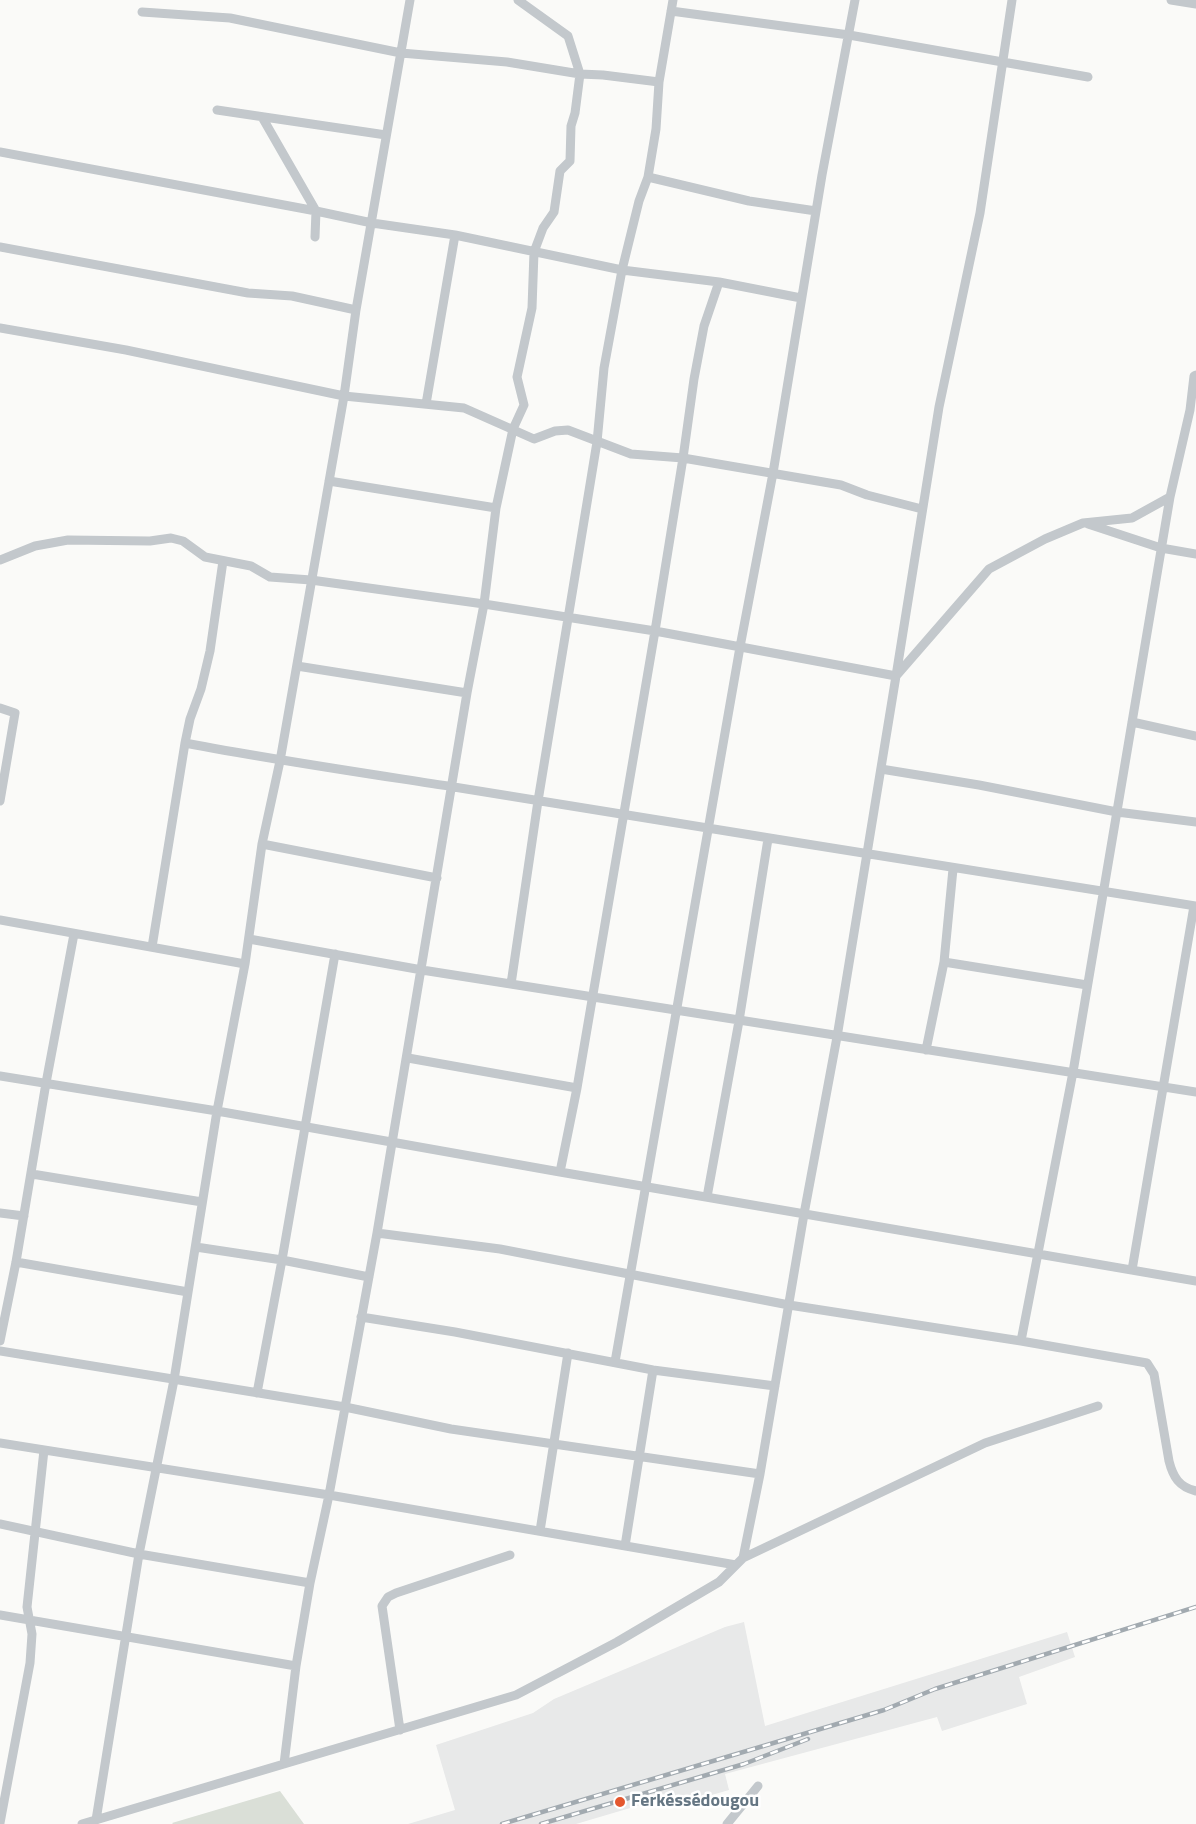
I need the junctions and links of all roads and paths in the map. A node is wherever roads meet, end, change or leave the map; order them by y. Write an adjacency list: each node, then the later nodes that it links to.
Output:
1 (410, 0): 11 (street)
2 (518, 0): 13 (street)
3 (673, 0): 8 (street)
4 (855, 0): 10 (street)
5 (1012, 0): 12 (street)
6 (1171, 0): 7 (street)
7 (1196, 4)
8 (671, 11): 10 (street); 15 (street)
9 (142, 12): 11 (street)
10 (849, 35): 12 (street); 22 (street)
11 (401, 53): 13 (street); 18 (street)
12 (1002, 62): 14 (street); 43 (street)
13 (580, 74): 15 (street); 27 (street)
14 (1088, 77)
15 (659, 82): 20 (street)
16 (217, 110): 17 (street)
17 (262, 117): 18 (street); 21 (street)
18 (386, 135): 23 (street)
19 (0, 152): 21 (street)
20 (648, 177): 22 (street); 28 (street)
21 (316, 211): 23 (street); 25 (street)
22 (816, 211): 30 (street)
23 (372, 223): 24 (street); 31 (street)
24 (455, 235): 27 (street); 35 (street)
25 (315, 237)
26 (0, 247): 31 (street)
27 (534, 252): 28 (street); 36 (street)
28 (622, 270): 29 (street); 37 (street)
29 (719, 282): 30 (street); 38 (street)
30 (801, 298): 39 (street)
31 (356, 310): 34 (street)
32 (0, 328): 34 (street)
33 (1196, 375): 41 (street)
34 (344, 396): 35 (street); 40 (street)
35 (426, 404): 36 (street)
36 (513, 430): 37 (street); 42 (street)
37 (597, 442): 38 (street); 51 (street)
38 (683, 458): 39 (street); 52 (street)
39 (773, 473): 43 (street); 53 (street)
40 (329, 481): 42 (street); 49 (street)
41 (1170, 497): 44 (street); 45 (street)
42 (496, 508): 50 (street)
43 (922, 508): 55 (street)
44 (1083, 523): 45 (street); 55 (street)
45 (1161, 548): 46 (street); 58 (street)
46 (1196, 554)
47 (0, 560): 48 (street)
48 (223, 562): 49 (street); 60 (street)
49 (311, 580): 50 (street); 54 (street)
50 (484, 604): 51 (street); 56 (street)
51 (570, 618): 52 (street); 65 (street)
52 (655, 631): 53 (street); 67 (street)
53 (740, 647): 55 (street); 69 (street)
54 (296, 666): 56 (street); 61 (street)
55 (896, 676): 62 (street)
56 (467, 693): 63 (street)
57 (0, 708): 64 (street)
58 (1132, 722): 59 (street); 66 (street)
59 (1196, 736)
60 (185, 743): 61 (street); 80 (street)
61 (280, 761): 63 (street); 71 (street)
62 (881, 770): 66 (street); 72 (street)
63 (451, 787): 65 (street); 74 (street)
64 (0, 801)
65 (538, 801): 67 (street); 85 (street)
66 (1117, 812): 68 (street); 75 (street)
67 (624, 815): 69 (street); 87 (street)
68 (1196, 822)
69 (708, 829): 70 (street); 88 (street)
70 (768, 839): 72 (street); 89 (street)
71 (262, 844): 74 (street); 79 (street)
72 (868, 855): 73 (street); 90 (street)
73 (953, 869): 75 (street); 82 (street)
74 (437, 878): 84 (street)
75 (1103, 892): 76 (street); 86 (street)
76 (1195, 906): 97 (street)
77 (0, 920): 78 (street)
78 (74, 934): 80 (street); 95 (street)
79 (249, 939): 81 (street); 83 (street)
80 (152, 947): 83 (street)
81 (335, 954): 84 (street); 100 (street)
82 (944, 962): 86 (street); 91 (street)
83 (245, 964): 99 (street)
84 (422, 970): 85 (street); 92 (street)
85 (511, 984): 87 (street)
86 (1087, 985): 93 (street)
87 (591, 997): 88 (street); 96 (street)
88 (676, 1011): 89 (street); 104 (street)
89 (739, 1021): 90 (street); 105 (street)
90 (837, 1036): 91 (street); 108 (street)
91 (926, 1050): 93 (street)
92 (408, 1058): 96 (street); 101 (street)
93 (1073, 1072): 97 (street); 112 (street)
94 (0, 1076): 95 (street)
95 (46, 1083): 99 (street); 103 (street)
96 (577, 1088): 102 (street)
97 (1164, 1088): 98 (street); 115 (street)
98 (1196, 1092)
99 (216, 1111): 100 (street); 106 (street)
100 (305, 1127): 101 (street); 113 (street)
101 (392, 1143): 102 (street); 110 (street)
102 (560, 1172): 104 (street)
103 (32, 1174): 106 (street); 109 (street)
104 (645, 1186): 105 (street); 116 (street)
105 (707, 1197): 108 (street)
106 (202, 1202): 111 (street)
107 (0, 1213): 109 (street)
108 (804, 1214): 112 (street); 120 (street)
109 (24, 1216): 114 (street)
110 (377, 1233): 116 (street); 117 (street)
111 (196, 1248): 113 (street); 119 (street)
112 (1039, 1253): 115 (street); 123 (street)
113 (282, 1260): 117 (street); 130 (street)
114 (16, 1262): 119 (street); 122 (street)
115 (1132, 1270): 118 (street)
116 (631, 1275): 120 (street); 126 (street)
117 (369, 1277): 121 (street)
118 (1196, 1281)
119 (188, 1292): 128 (street)
120 (789, 1305): 123 (street); 129 (street)
121 (361, 1317): 125 (street); 132 (street)
122 (0, 1341)
123 (1021, 1341): 139 (street)
124 (0, 1351): 128 (street)
125 (568, 1353): 126 (street); 134 (street)
126 (615, 1362): 127 (street)
127 (653, 1370): 129 (street); 136 (street)
128 (174, 1380): 130 (street); 137 (street)
129 (775, 1386): 138 (street)
130 (257, 1393): 132 (street)
131 (1098, 1406): 147 (street)
132 (346, 1407): 134 (street); 140 (street)
133 (0, 1443): 135 (street)
134 (553, 1444): 136 (street); 142 (street)
135 (44, 1450): 137 (street); 143 (street)
136 (639, 1456): 138 (street); 144 (street)
137 (157, 1468): 140 (street); 145 (street)
138 (760, 1474): 147 (street)
139 (1196, 1491)
140 (329, 1495): 142 (street); 148 (street)
141 (0, 1524): 143 (street)
142 (540, 1531): 144 (street)
143 (35, 1533): 145 (street); 150 (street)
144 (625, 1546): 147 (street)
145 (139, 1554): 148 (street); 151 (street)
146 (510, 1554): 153 (street)
147 (740, 1562): 153 (street)
148 (310, 1583): 152 (street)
149 (0, 1615): 150 (street)
150 (31, 1620): 151 (street); 157 (street)
151 (125, 1637): 152 (street); 156 (street)
152 (296, 1666): 154 (street)
153 (400, 1730): 154 (street)
154 (284, 1764): 156 (street)
155 (758, 1786): 159 (street)
156 (96, 1820): 158 (street)
157 (0, 1824)
158 (82, 1824)
159 (727, 1824)

